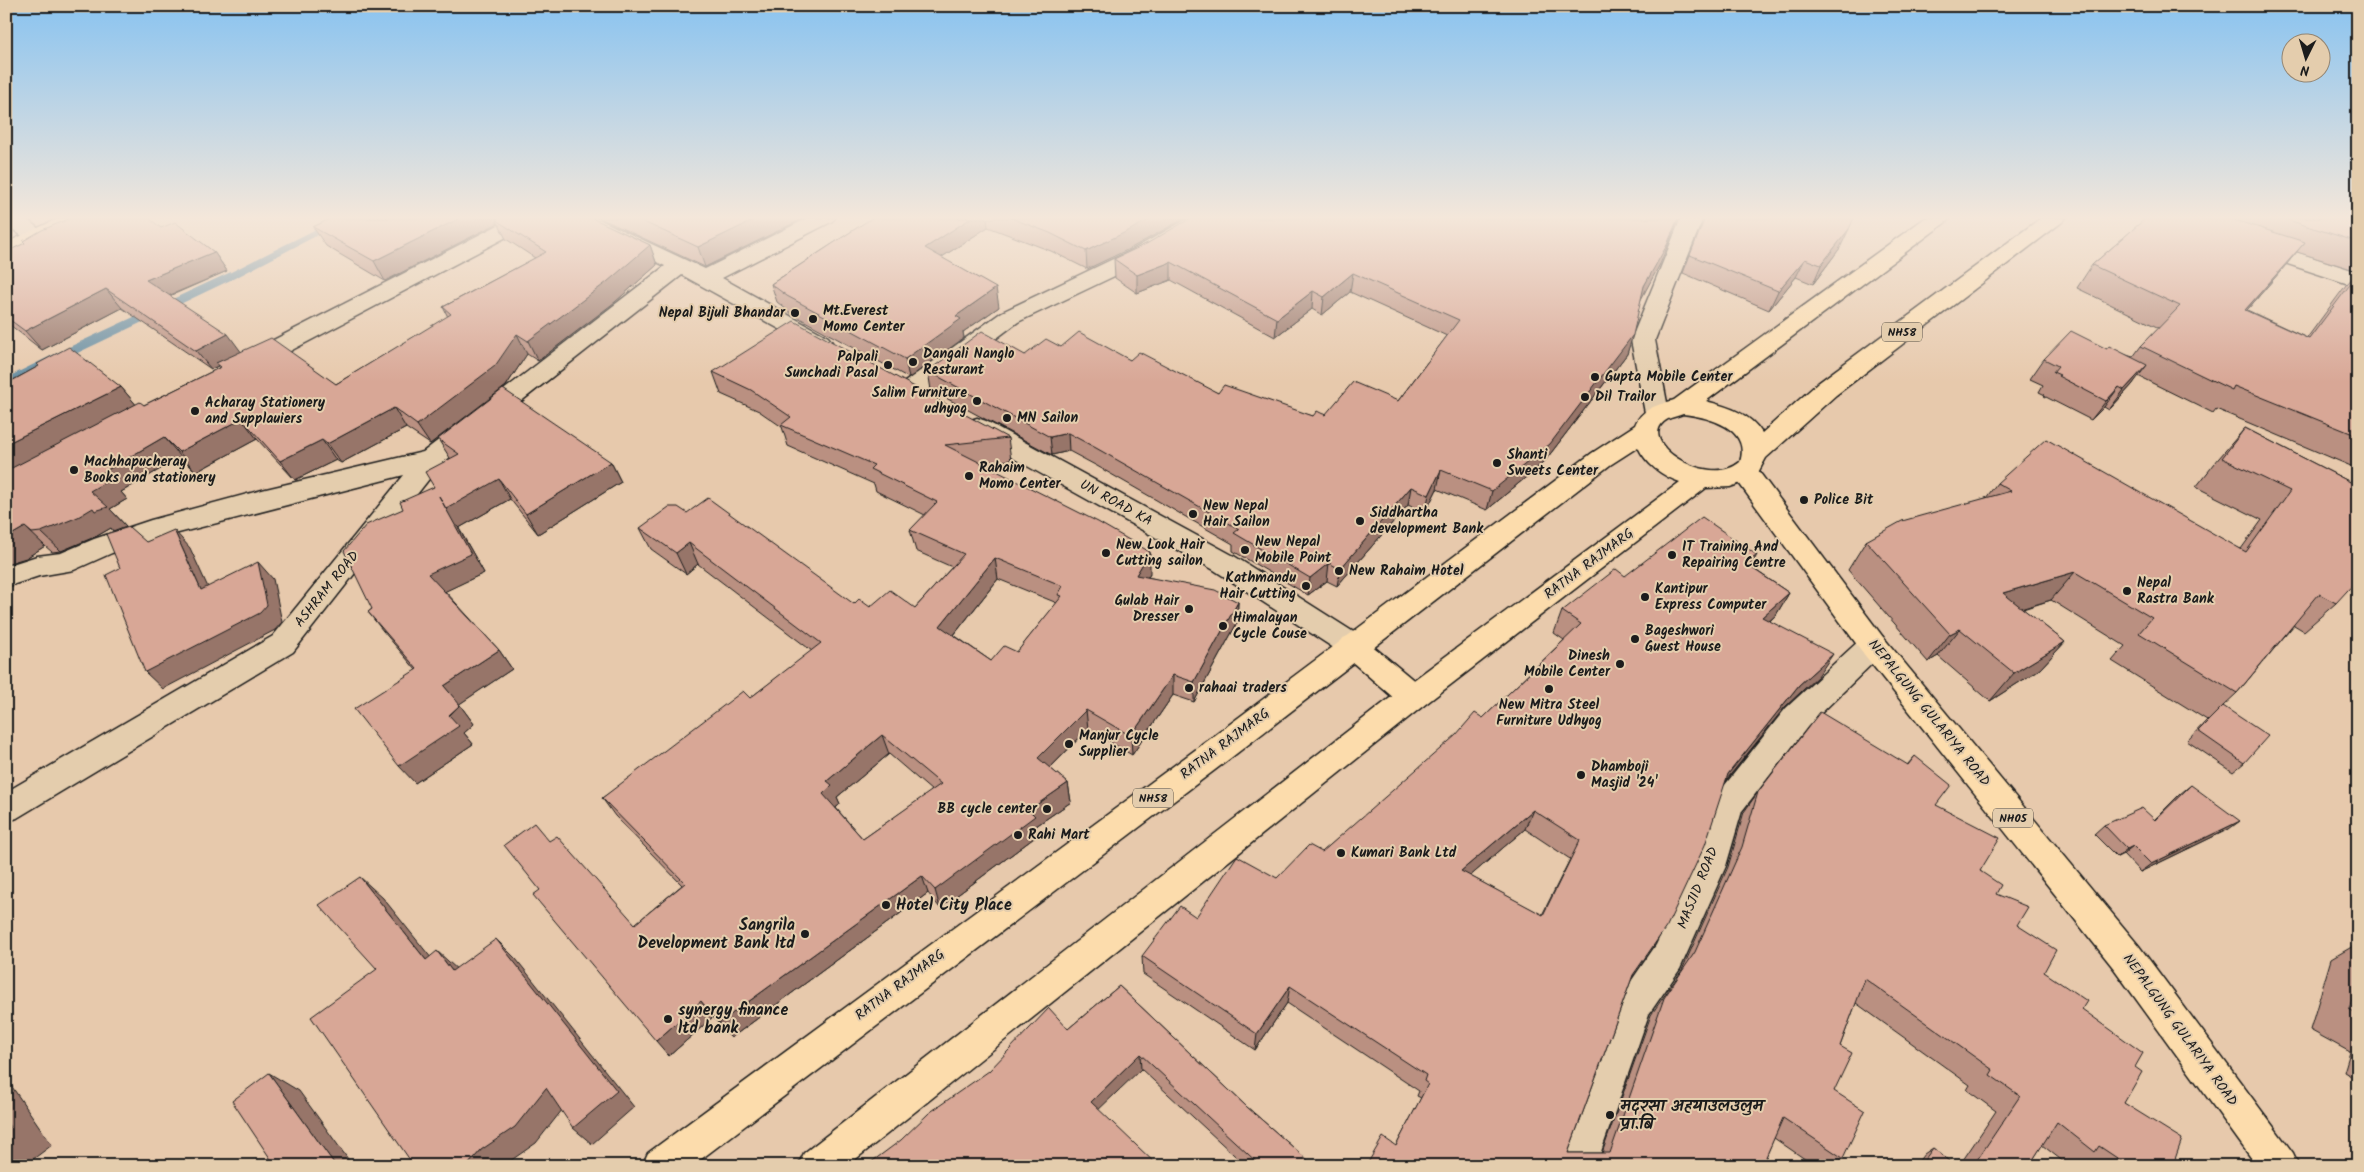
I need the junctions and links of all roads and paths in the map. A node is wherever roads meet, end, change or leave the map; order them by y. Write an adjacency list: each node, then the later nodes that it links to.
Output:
1 (422, 273): 13 (street)
2 (670, 273): 18 (street, ASHRAM ROAD)
3 (693, 273): 10 (street)
4 (716, 273): 10 (street)
5 (1103, 273): 14 (street)
6 (1670, 273): 17 (street)
7 (1865, 273): 15 (main road, RATNA RAJMARG / NH58)
8 (1982, 273): 19 (main road, NH58)
9 (2336, 273): 11 (street)
10 (703, 279): 12 (street)
11 (2358, 280)
12 (842, 353)
13 (229, 373)
14 (911, 390)
15 (1683, 406): 17 (main road, RATNA RAJMARG / NH58); 19 (main road, RATNA RAJMARG / NH58)
16 (954, 414): 23 (street, UN ROAD KA)
17 (1652, 422): 20 (main road, NH58); 23 (main road, RATNA RAJMARG / NH58)
18 (431, 459): 21 (street); 25 (street, ASHRAM ROAD)
19 (1750, 462): 20 (main road, NH58); 22 (main road, NEPALGUNG GULARIYA ROAD / NH05)
20 (1701, 479): 24 (main road, RATNA RAJMARG)
21 (6, 577)
22 (1873, 645): 28 (street, MASJID ROAD); 29 (main road, NEPALGUNG GULARIYA ROAD / NH05)
23 (1353, 646): 24 (main road); 26 (main road, RATNA RAJMARG / NH58)
24 (1413, 697): 27 (main road, RATNA RAJMARG)
25 (6, 808)
26 (660, 1166)
27 (817, 1166)
28 (1577, 1166)
29 (2280, 1166)

